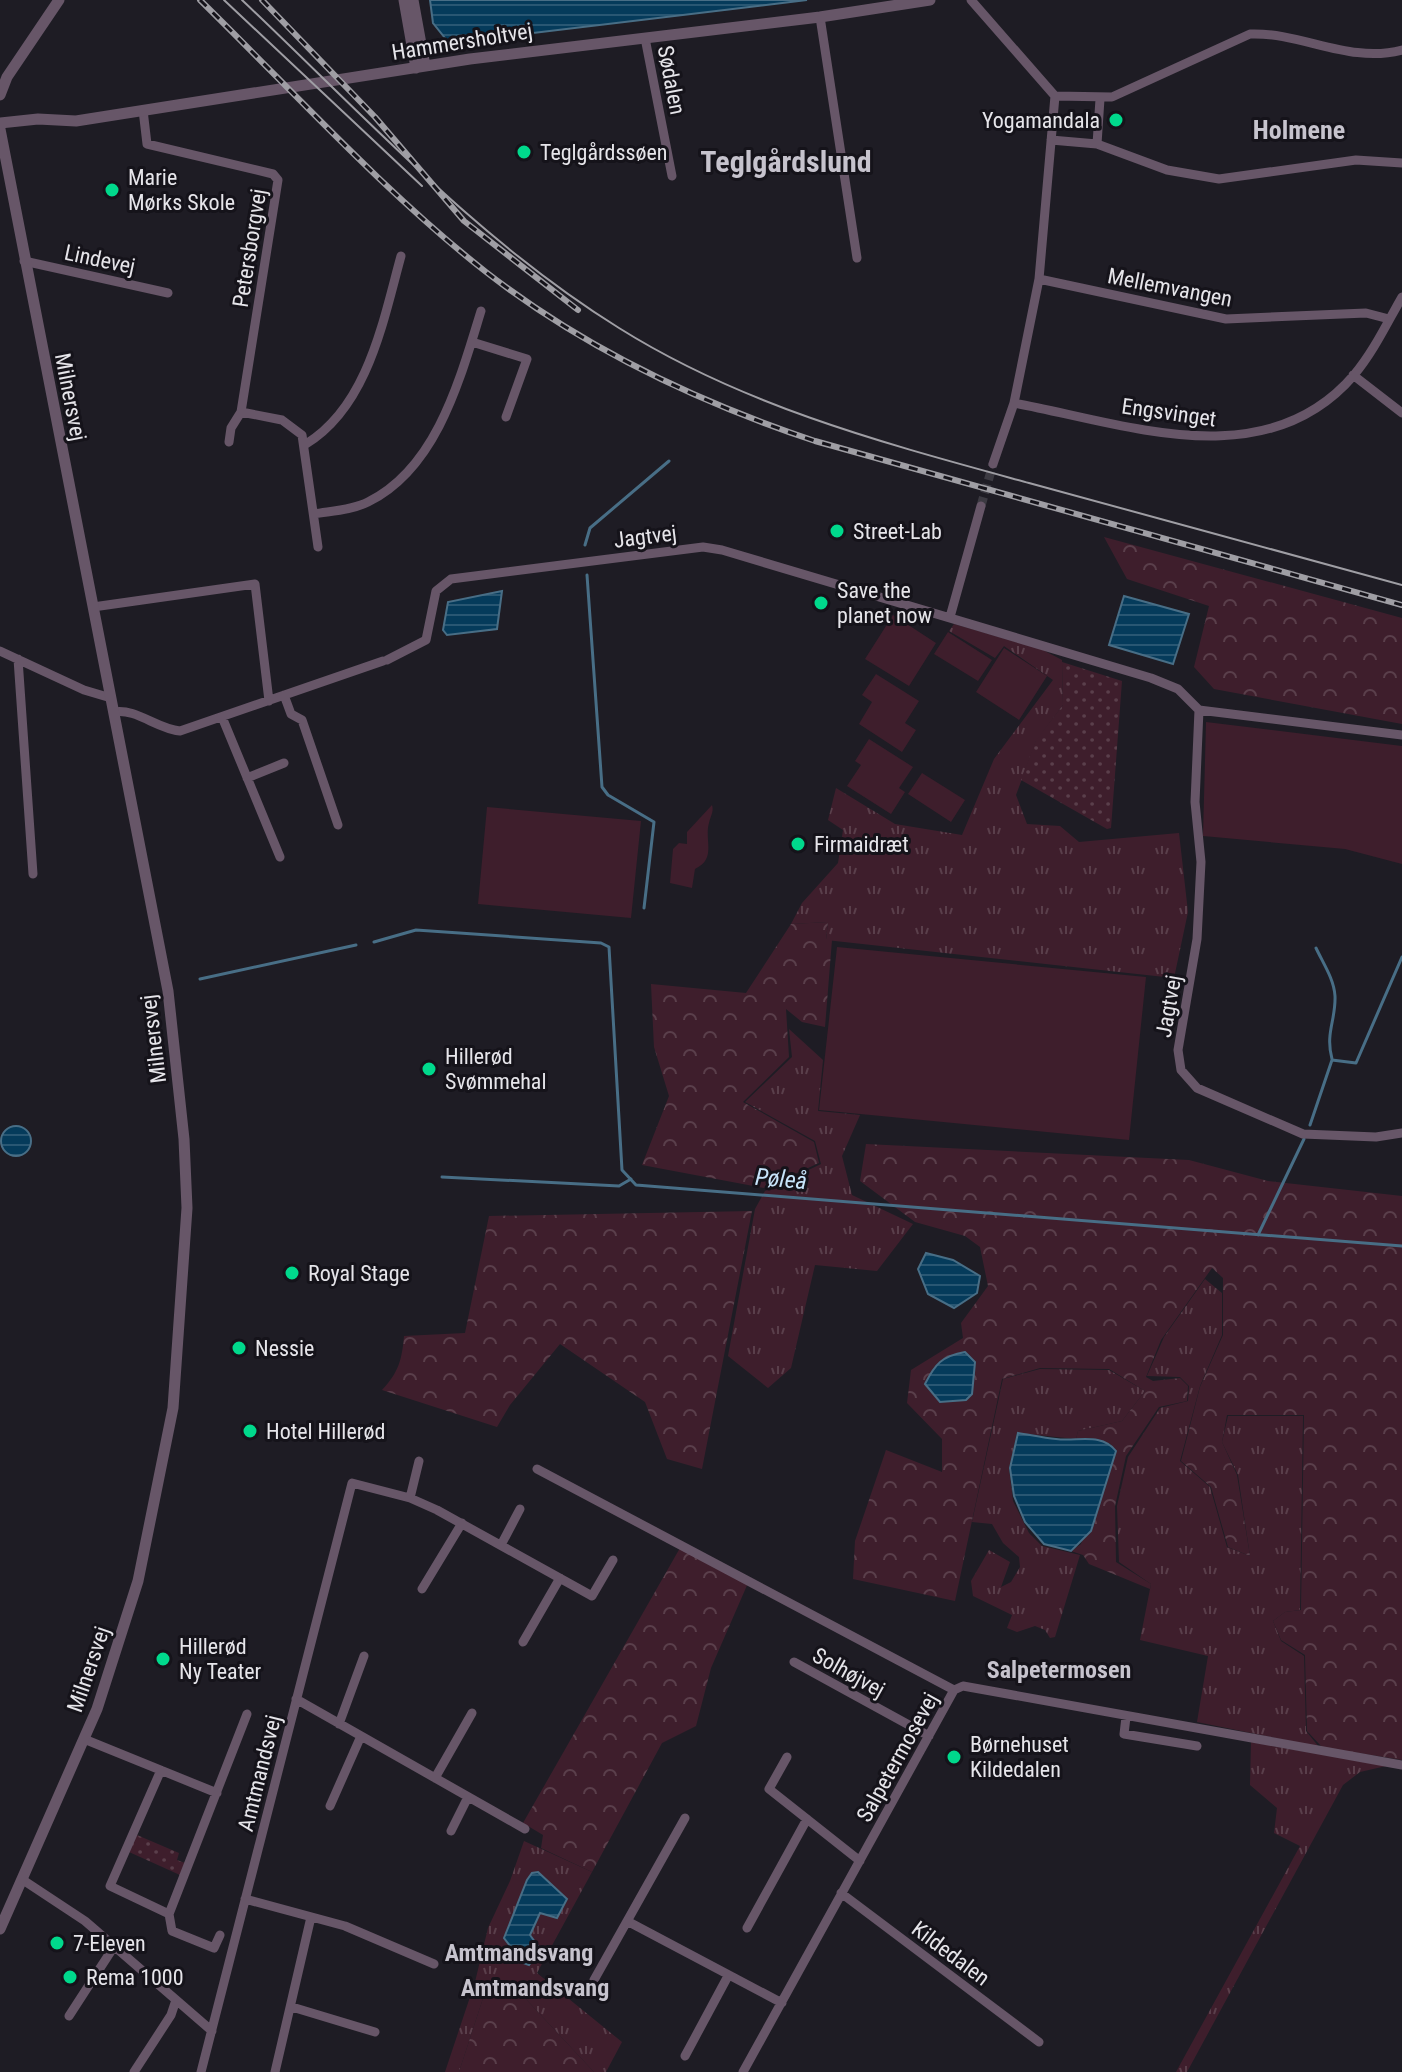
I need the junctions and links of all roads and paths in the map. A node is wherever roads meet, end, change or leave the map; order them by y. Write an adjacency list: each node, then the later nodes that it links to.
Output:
1 (59, 0): 10 (street)
2 (404, 0): 9 (street)
3 (413, 0): 9 (street)
4 (930, 0): 6 (street, Hammersholtvej)
5 (971, 0): 12 (street)
6 (820, 17): 7 (street, Hammersholtvej); 22 (street)
7 (645, 38): 9 (street, Hammersholtvej); 20 (street, Sødalen)
8 (1402, 50): 13 (street)
9 (420, 67): 14 (street, Hammersholtvej)
10 (4, 79): 11 (street)
11 (0, 95)
12 (1055, 96): 13 (street); 17 (street)
13 (1100, 99): 18 (street)
14 (143, 110): 15 (street, Hammersholtvej); 32 (street, Petersborgvej)
15 (0, 123)
16 (0, 129): 23 (street, Milnersvej)
17 (1051, 140): 18 (street); 24 (street)
18 (1097, 144): 19 (street)
19 (1402, 163)
20 (672, 176)
21 (401, 256): 36 (street)
22 (857, 258)
23 (24, 261): 25 (street, Lindevej); 41 (street, Milnersvej)
24 (1039, 279): 28 (street, Mellemvangen); 31 (street)
25 (168, 293)
26 (1402, 297): 28 (street, Engsvinget)
27 (481, 311): 29 (street)
28 (1389, 319): 30 (street, Engsvinget)
29 (472, 342): 34 (street); 39 (street)
30 (1353, 375): 31 (street, Engsvinget); 33 (street)
31 (1014, 403): 37 (street)
32 (241, 412): 35 (street, Petersborgvej); 36 (street)
33 (1402, 413)
34 (506, 417)
35 (229, 442)
36 (306, 444): 39 (street)
37 (993, 464)
38 (981, 506): 42 (street)
39 (314, 514): 40 (street)
40 (318, 547)
41 (93, 607): 46 (street, Milnersvej); 47 (street)
42 (950, 617): 45 (street, Jagtvej); 48 (street, Jagtvej)
43 (0, 651): 44 (street)
44 (18, 659): 46 (street); 56 (street)
45 (284, 695): 47 (street); 54 (street)
46 (111, 698): 49 (street, Milnersvej)
47 (269, 701): 50 (street)
48 (1199, 710): 51 (street); 57 (street, Jagtvej)
49 (114, 712): 50 (street); 78 (street, Milnersvej)
50 (222, 717): 53 (street)
51 (1402, 735)
52 (284, 763): 53 (street)
53 (247, 778): 55 (street)
54 (338, 825)
55 (280, 857)
56 (33, 874)
57 (1402, 1133)
58 (419, 1461): 60 (street)
59 (537, 1469): 70 (street)
60 (410, 1498): 62 (street); 71 (street, Amtmandsvej)
61 (520, 1509): 63 (street)
62 (462, 1523): 63 (street); 66 (street)
63 (501, 1545): 65 (street)
64 (613, 1560): 65 (street)
65 (560, 1578): 67 (street)
66 (422, 1589)
67 (523, 1642)
68 (364, 1656): 75 (street)
69 (794, 1662): 77 (street, Solhøjvej)
70 (954, 1690): 74 (street, Salpetermosevej); 77 (street, Salpetermosevej)
71 (296, 1699): 75 (street); 94 (street, Amtmandsvej)
72 (472, 1713): 83 (street)
73 (247, 1714): 84 (street)
74 (1126, 1717): 79 (street); 81 (street, Salpetermosevej)
75 (339, 1724): 76 (street)
76 (361, 1736): 83 (street); 86 (street)
77 (929, 1736): 91 (street, Salpetermosevej)
78 (84, 1739): 82 (street); 92 (street, Milnersvej)
79 (1197, 1746)
80 (787, 1757): 88 (street)
81 (1402, 1765)
82 (161, 1770): 84 (street); 95 (street)
83 (435, 1778): 85 (street)
84 (217, 1793): 95 (street)
85 (468, 1797): 89 (street); 90 (street)
86 (330, 1806)
87 (685, 1818): 97 (street)
88 (807, 1819): 91 (street); 98 (street)
89 (525, 1829)
90 (451, 1831)
91 (860, 1861): 93 (street, Salpetermosevej)
92 (23, 1880): 99 (street, Milnersvej); 101 (street)
93 (841, 1893): 106 (street, Salpetermosevej); 111 (street, Kildedalen)
94 (245, 1899): 96 (street); 109 (street, Amtmandsvej)
95 (169, 1914): 100 (street)
96 (311, 1917): 102 (street); 107 (street)
97 (627, 1921): 103 (street); 104 (street)
98 (747, 1928)
99 (0, 1929)
100 (220, 1935)
101 (115, 1945): 105 (street); 108 (street)
102 (434, 1964)
103 (728, 1976): 106 (street); 112 (street)
104 (594, 1980)
105 (176, 2000): 109 (street); 113 (street)
106 (782, 2003): 116 (street, Salpetermosevej)
107 (292, 2007): 110 (street); 115 (street)
108 (69, 2016)
109 (212, 2031): 114 (street, Amtmandsvej)
110 (375, 2032)
111 (1039, 2042)
112 (685, 2056)
113 (134, 2072)
114 (201, 2072)
115 (275, 2072)
116 (743, 2072)

